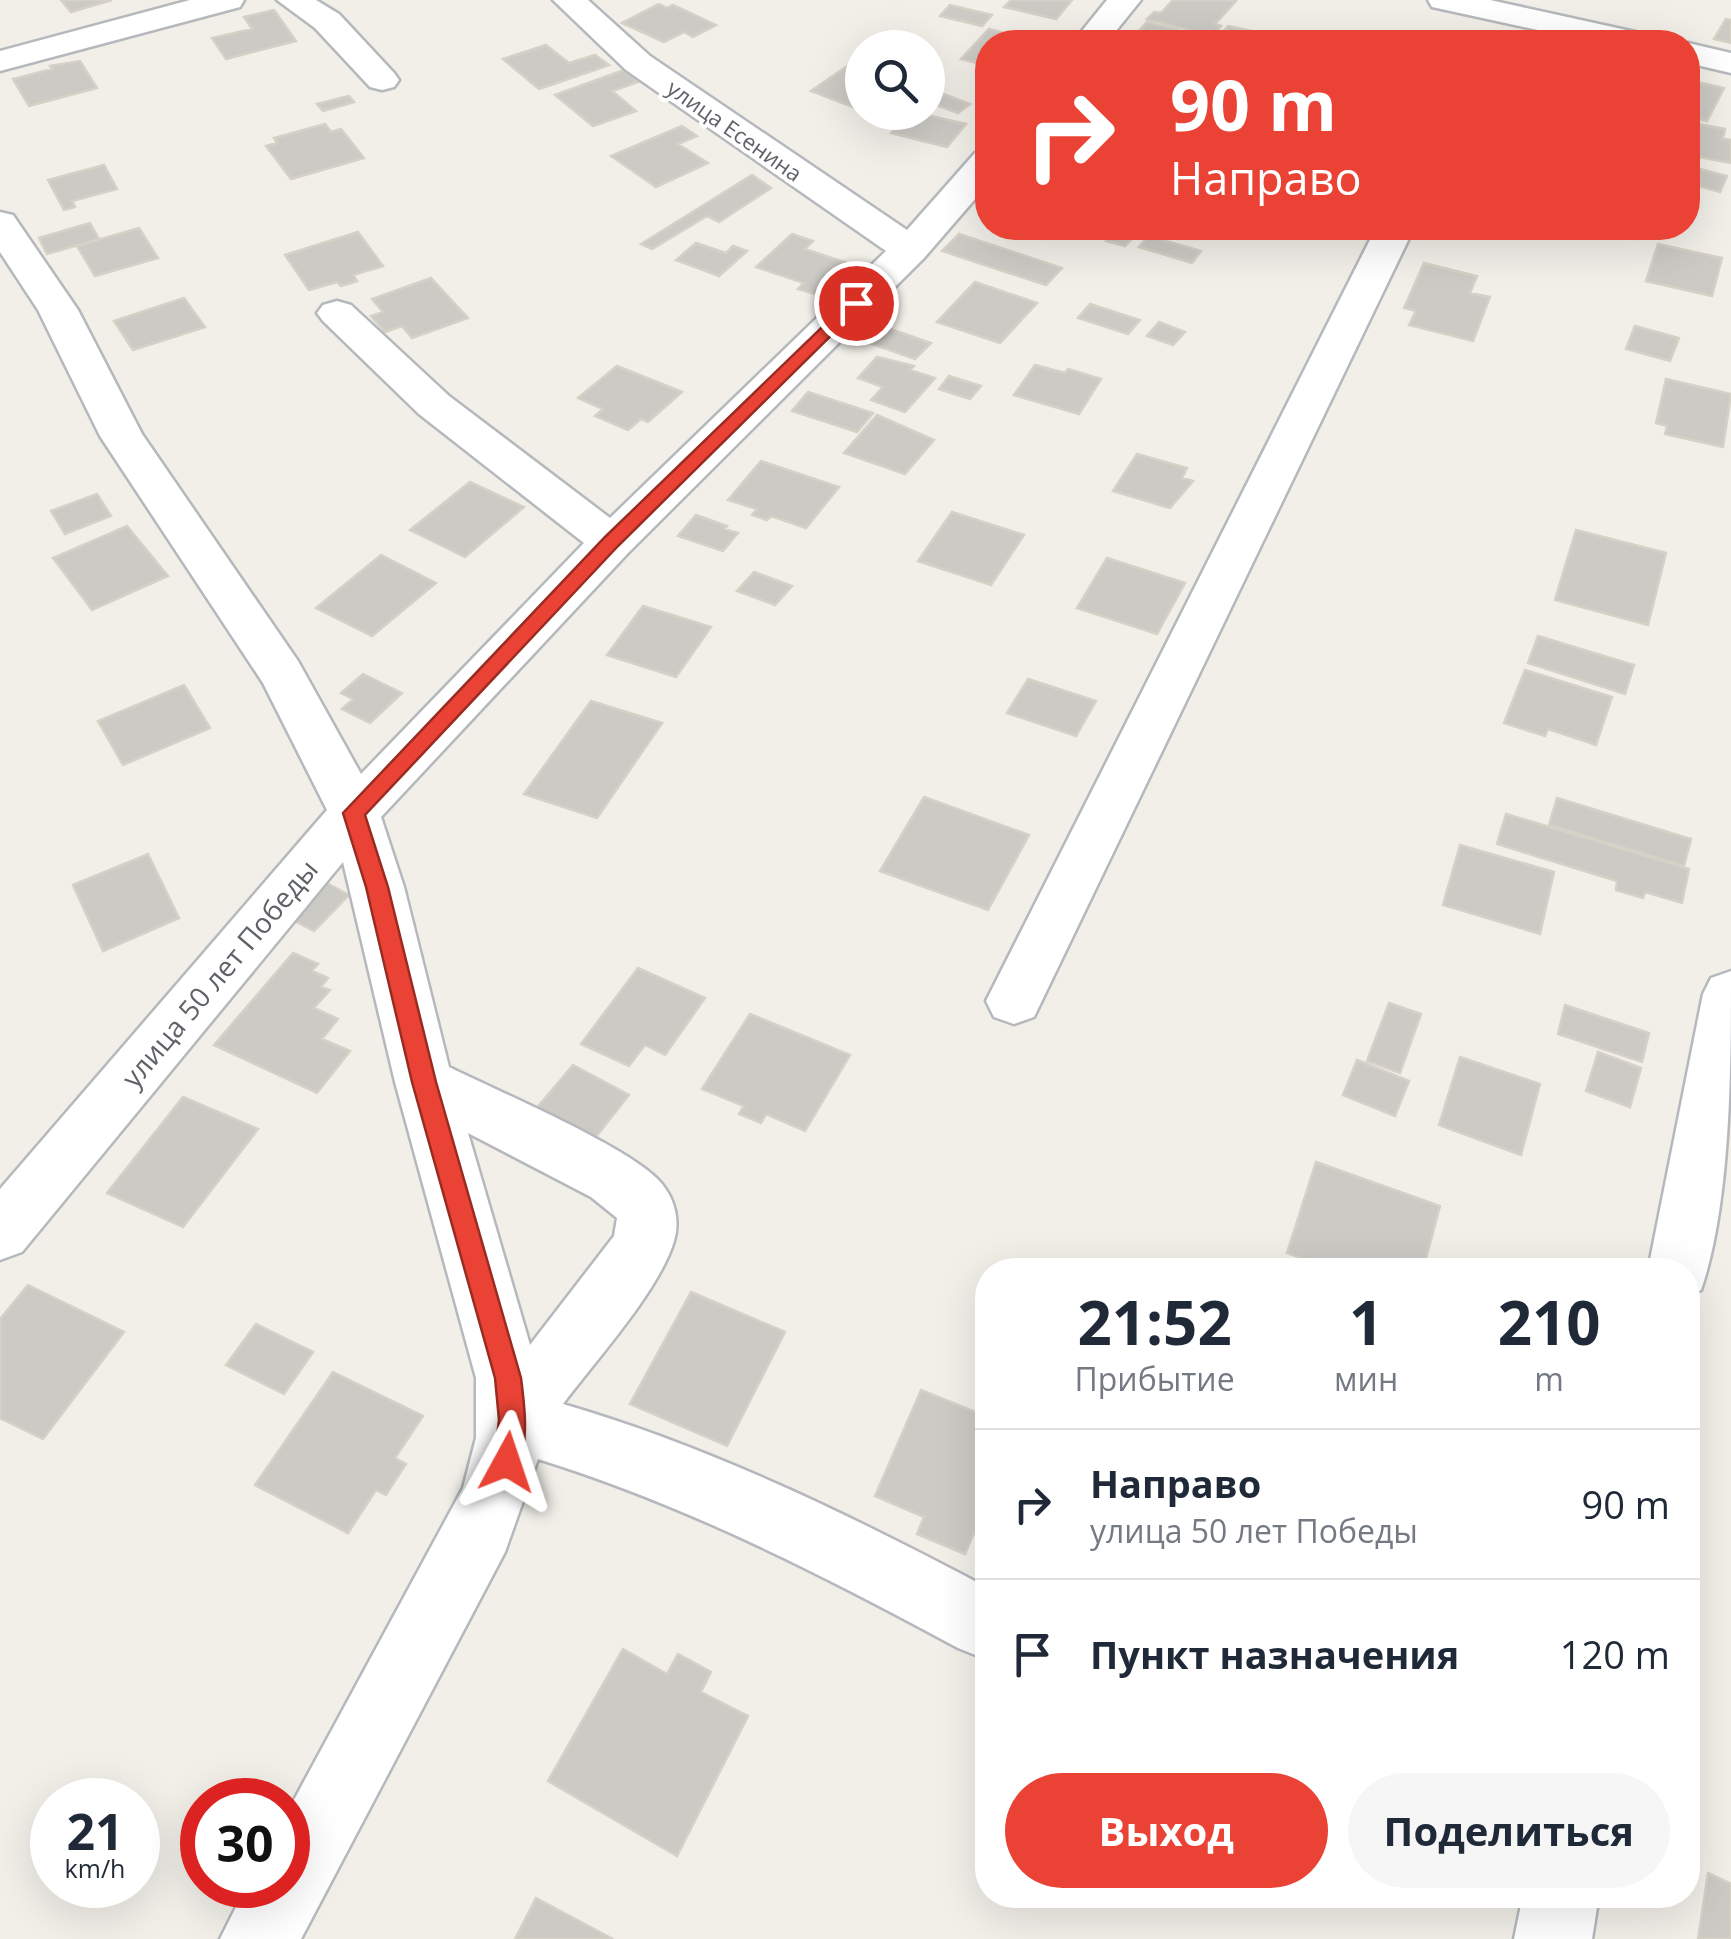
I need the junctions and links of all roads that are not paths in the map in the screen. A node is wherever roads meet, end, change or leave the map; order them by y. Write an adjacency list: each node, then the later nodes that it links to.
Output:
1 (228, 0): 10 (street)
2 (293, 0): 12 (street)
3 (569, 0): 16 (street, улица Есенина)
4 (1125, 0): 7 (street)
5 (1444, 0): 6 (street)
6 (1498, 18): 8 (street)
7 (1100, 30)
8 (1568, 30)
9 (1700, 56): 11 (street)
10 (0, 61)
11 (1731, 63)
12 (382, 80)
13 (975, 176): 16 (street, улица 50 лет Победы)
14 (0, 223): 19 (street)
15 (1389, 240): 21 (street)
16 (910, 250): 18 (street, улица 50 лет Победы)
17 (337, 312): 18 (street)
18 (612, 542): 19 (street, улица 50 лет Победы)
19 (354, 813): 22 (street); 23 (street, улица 50 лет Победы)
20 (1731, 994): 24 (street)
21 (1014, 1001)
22 (424, 1082): 25 (street); 25 (street)
23 (0, 1233)
24 (1681, 1258)
25 (512, 1420): 26 (street); 28 (street)
26 (975, 1619)
27 (1558, 1908): 29 (street)
28 (258, 1939)
29 (1552, 1939)

